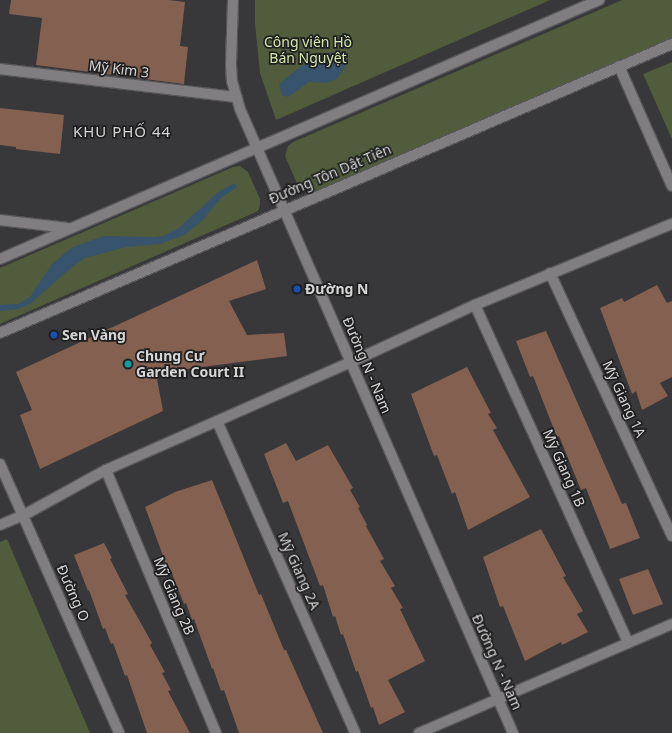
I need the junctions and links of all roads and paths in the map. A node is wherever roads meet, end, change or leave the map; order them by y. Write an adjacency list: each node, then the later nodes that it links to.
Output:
1 (233, 0): 6 (street, Đường N - Nam)
2 (599, 0): 7 (street)
3 (672, 44): 4 (street, Đường Tôn Dật Tiên)
4 (619, 66): 8 (street); 9 (street, Đường Tôn Dật Tiên)
5 (0, 69): 6 (street, Mỹ Kim 3)
6 (236, 97): 7 (street, Đường N - Nam)
7 (258, 148): 9 (street, Đường N - Nam); 12 (street)
8 (672, 186)
9 (285, 209): 16 (street, Đường Tôn Dật Tiên); 17 (street, Đường N - Nam)
10 (0, 220): 12 (street)
11 (672, 224): 14 (street)
12 (69, 229): 13 (street)
13 (0, 259)
14 (550, 273): 15 (street); 23 (street, Mỹ Giang 1A)
15 (475, 305): 17 (street); 25 (street, Mỹ Giang 1B)
16 (0, 333)
17 (351, 362): 18 (street); 26 (street, Đường N - Nam)
18 (217, 421): 20 (street); 29 (street, Mỹ Giang 2A)
19 (0, 464): 21 (street, Đường O)
20 (106, 470): 21 (street); 28 (street, Mỹ Giang 2B)
21 (24, 515): 22 (street); 27 (street, Đường O)
22 (0, 525)
23 (672, 536)
24 (672, 624): 25 (street)
25 (628, 643): 26 (street)
26 (498, 699): 30 (street); 31 (street, Đường N - Nam)
27 (119, 733)
28 (216, 733)
29 (355, 733)
30 (419, 733)
31 (513, 733)

